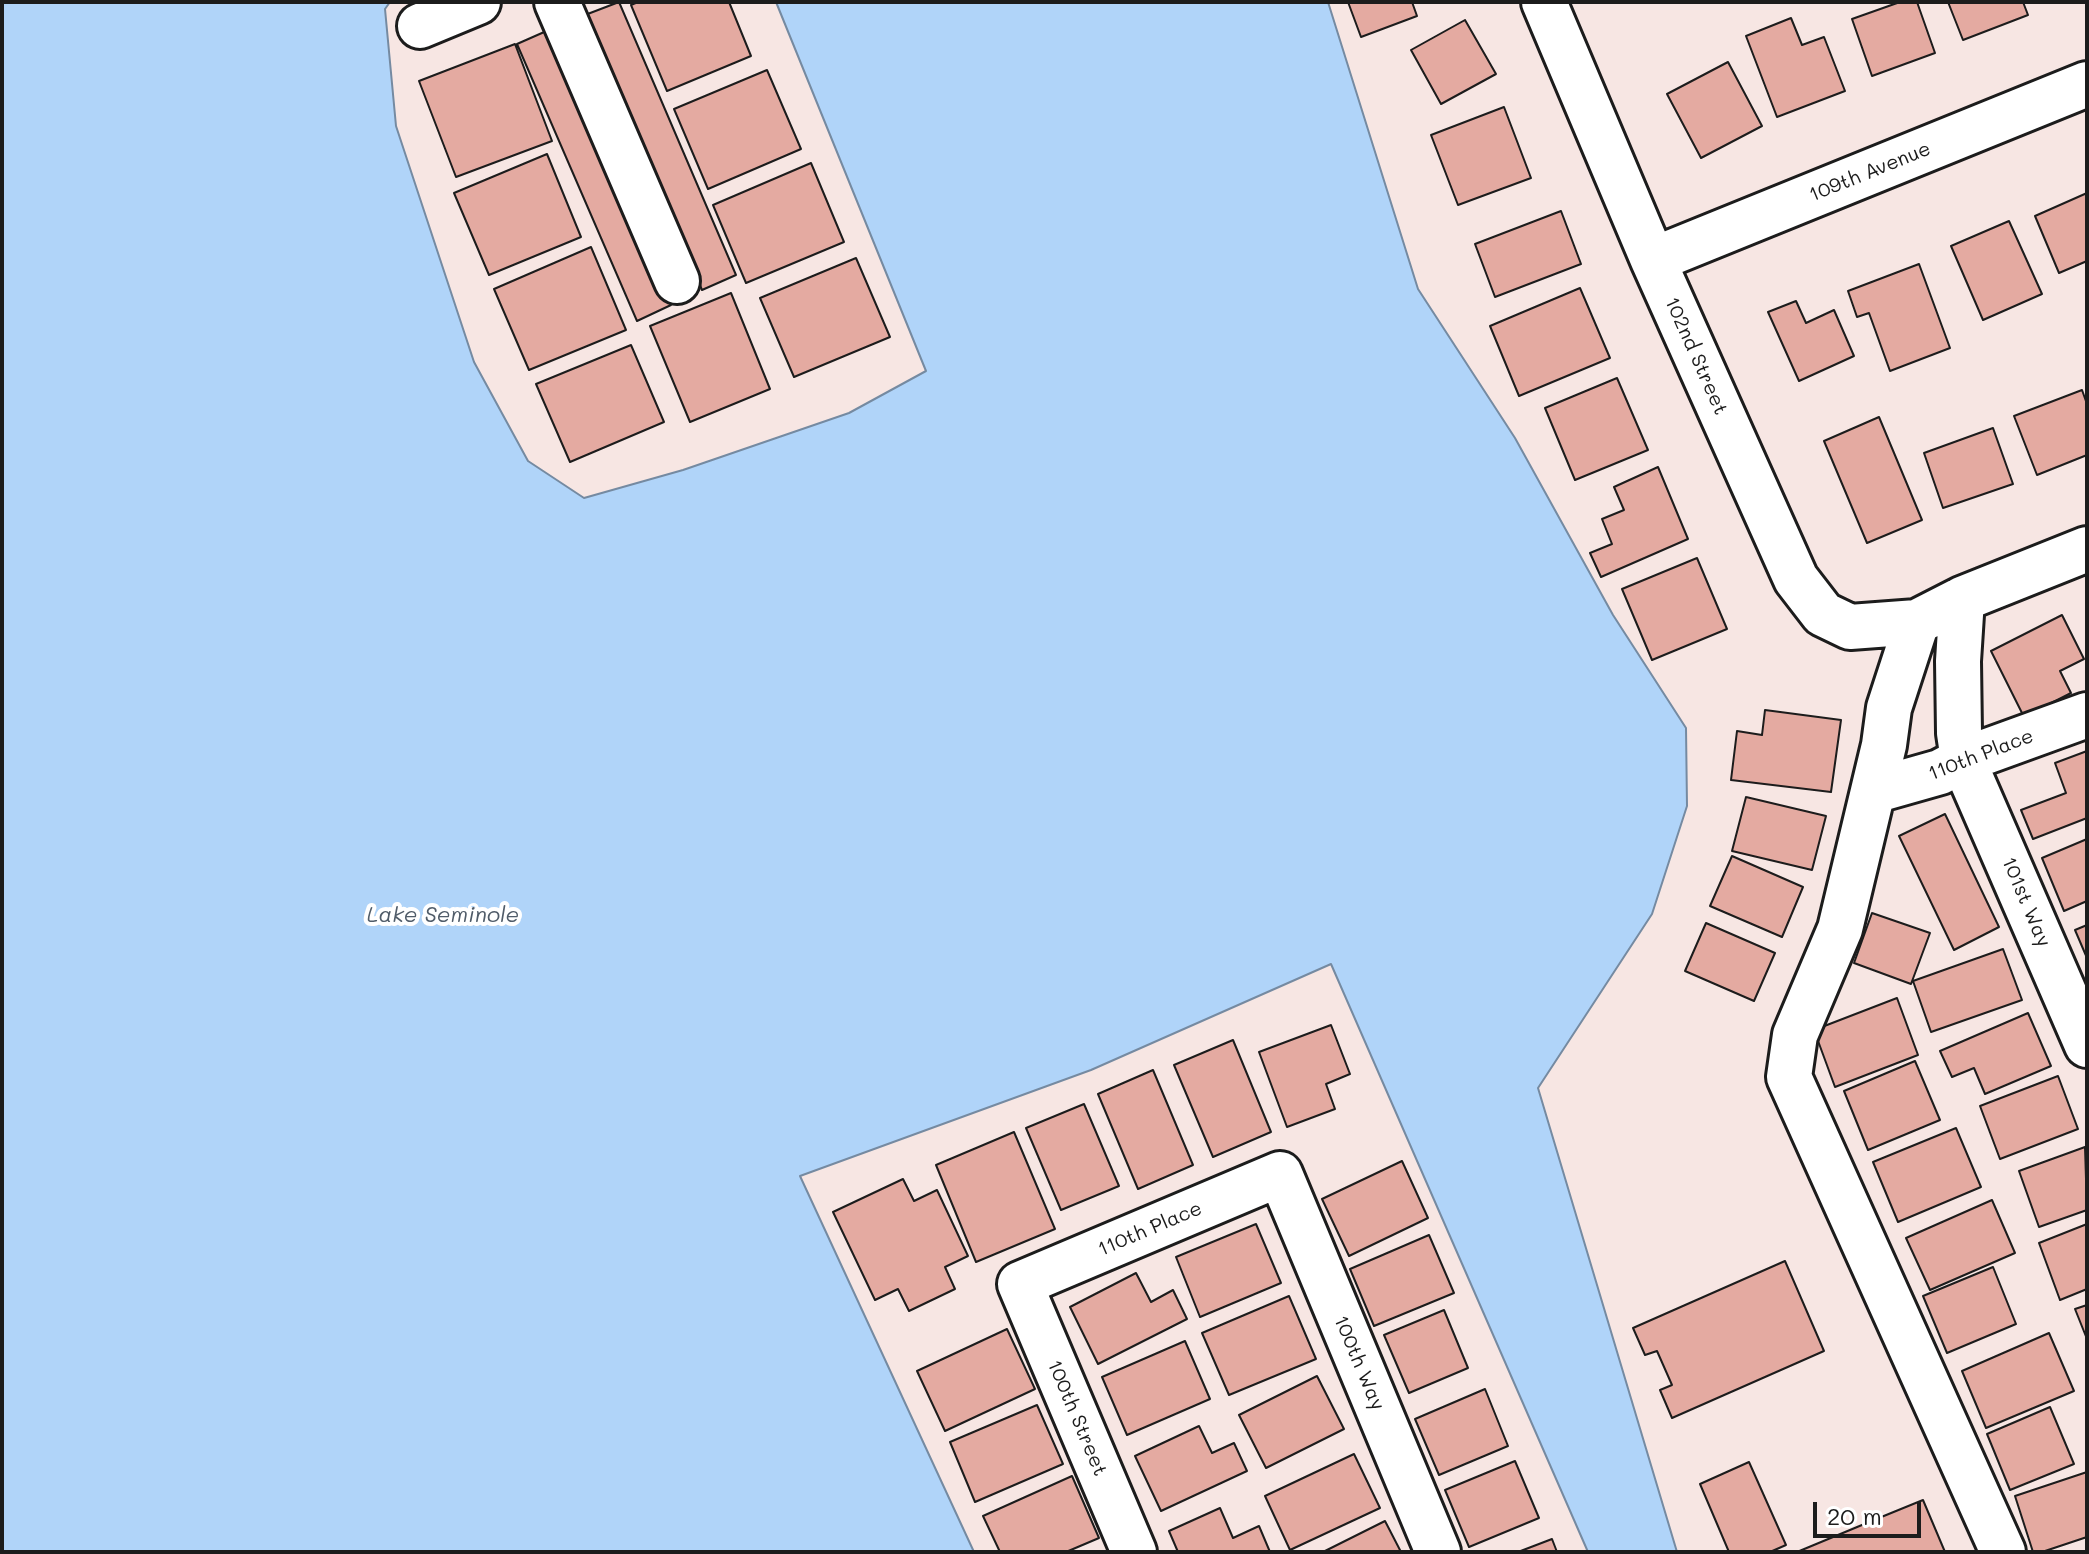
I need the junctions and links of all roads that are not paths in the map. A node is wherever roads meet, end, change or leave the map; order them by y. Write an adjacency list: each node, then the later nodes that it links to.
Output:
1 (478, 2): 4 (street)
2 (557, 2): 7 (street)
3 (1544, 2): 6 (street, 102nd Street)
4 (420, 26)
5 (2087, 84): 6 (street, 109th Avenue)
6 (1653, 260): 10 (street, 102nd Street)
7 (677, 281)
8 (2087, 549): 9 (street)
9 (1962, 599): 10 (street); 12 (street, 101st Way)
10 (1917, 622): 13 (street)
11 (2087, 715): 12 (street, 110th Place)
12 (1963, 760): 13 (street, 110th Place); 14 (street, 101st Way)
13 (1873, 791): 19 (street)
14 (2087, 1045)
15 (1280, 1174): 16 (street, 110th Place); 18 (street, 100th Way)
16 (1020, 1284): 17 (street, 100th Street)
17 (1134, 1552)
18 (1438, 1552)
19 (2003, 1552)

